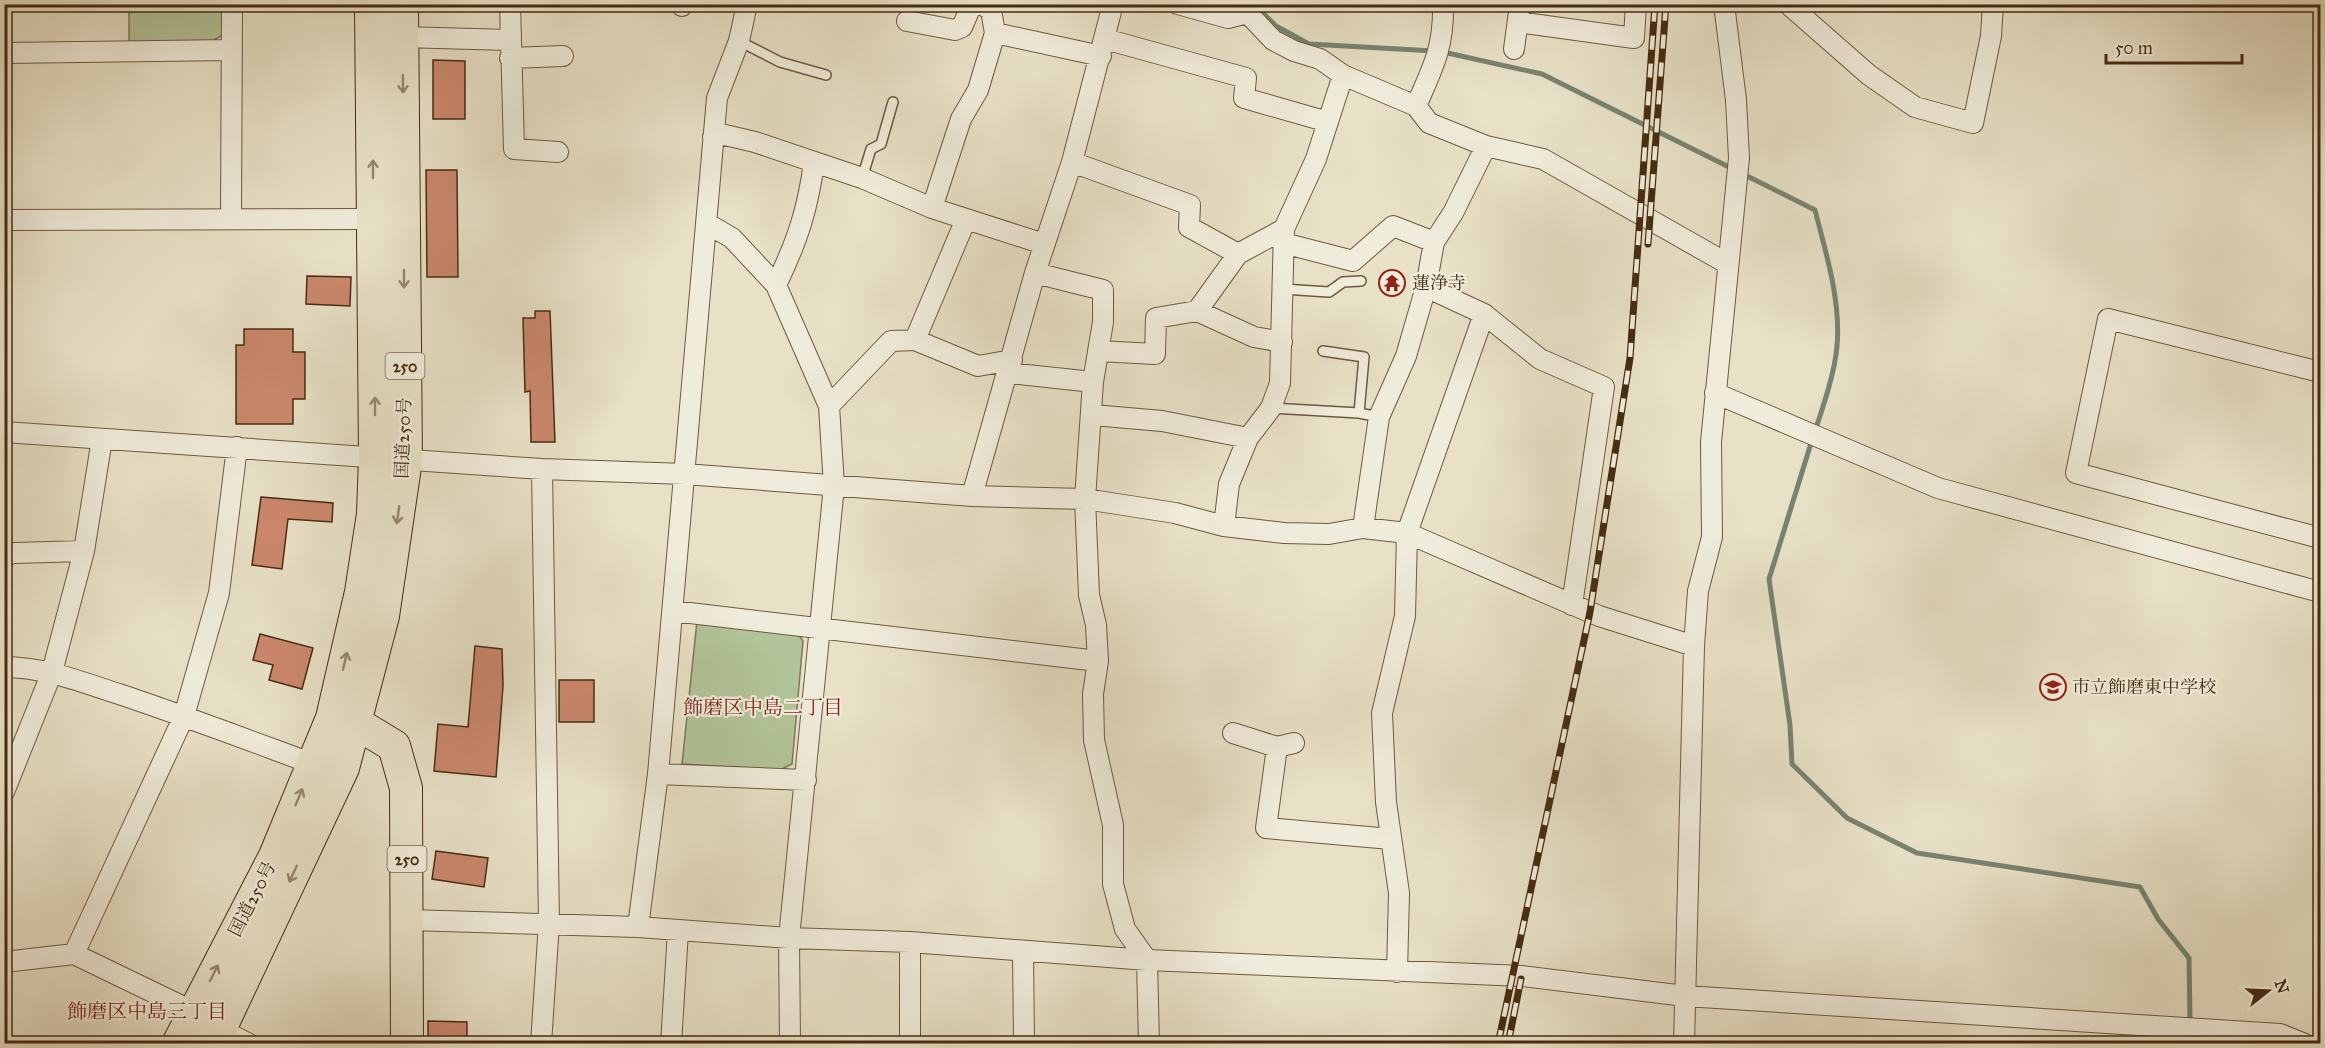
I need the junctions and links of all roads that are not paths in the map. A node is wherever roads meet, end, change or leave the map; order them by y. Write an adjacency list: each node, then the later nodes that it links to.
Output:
1 (232, 4): 24 (street)
2 (371, 4): 40 (highway, 国道250号 / 250, one-way to 2)
3 (402, 4): 19 (highway, 国道250号 / 250)
4 (510, 4): 22 (street)
5 (747, 4): 20 (street)
6 (972, 4): 17 (street)
7 (981, 4): 18 (street)
8 (1113, 4): 21 (street)
9 (1178, 4): 15 (street)
10 (1443, 4): 30 (street)
11 (1636, 4): 16 (street)
12 (1724, 4): 48 (street)
13 (1788, 4): 14 (street)
14 (1993, 4)
15 (1243, 9): 28 (street)
16 (1519, 13): 23 (street)
17 (907, 21)
18 (995, 33): 21 (street); 38 (street)
19 (402, 37): 22 (street); 74 (highway, 国道250号 / 250, one-way to 74)
20 (739, 41): 27 (lane); 32 (street)
21 (1103, 47): 31 (street); 36 (street)
22 (510, 49): 26 (street); 34 (street)
23 (1514, 49)
24 (232, 50): 25 (street); 39 (street)
25 (4, 54)
26 (562, 56)
27 (826, 75)
28 (1343, 75): 30 (street); 31 (street)
29 (893, 102): 37 (lane)
30 (1416, 106): 33 (street)
31 (1328, 122): 44 (street)
32 (713, 137): 35 (street); 43 (street)
33 (1486, 146): 45 (street); 48 (street)
34 (558, 152)
35 (814, 162): 37 (street); 51 (street)
36 (1072, 162): 46 (street); 47 (street)
37 (862, 178): 38 (street)
38 (932, 208): 41 (street)
39 (231, 218): 40 (street); 42 (street)
40 (373, 219): 73 (highway, 国道250号 / 250, one-way to 40)
41 (966, 219): 46 (street); 56 (street)
42 (4, 220)
43 (706, 224): 51 (street); 76 (street)
44 (1284, 236): 45 (street); 47 (street); 53 (street)
45 (1434, 242): 52 (street)
46 (1044, 244): 49 (street)
47 (1238, 254): 54 (street)
48 (1728, 264): 63 (street)
49 (1035, 273): 58 (street); 60 (street)
50 (1361, 281): 53 (lane)
51 (776, 285): 64 (street)
52 (1426, 287): 55 (street); 68 (street)
53 (1282, 289): 57 (street)
54 (1197, 312): 57 (street); 58 (street)
55 (1484, 314): 82 (street); 87 (street)
56 (915, 340): 60 (street); 64 (street)
57 (1282, 342): 65 (street)
58 (1098, 351): 62 (street)
59 (1323, 351): 66 (lane)
60 (1010, 366): 62 (street); 78 (street)
61 (2320, 372): 83 (street)
62 (1093, 382): 67 (street)
63 (1715, 393): 86 (street); 90 (street)
64 (829, 406): 77 (street)
65 (1271, 408): 66 (lane); 70 (street)
66 (1359, 412): 68 (lane)
67 (1092, 415): 70 (street); 79 (street)
68 (1379, 417): 81 (street)
69 (4, 432): 71 (street)
70 (1248, 438): 80 (street)
71 (102, 439): 72 (street); 84 (street)
72 (237, 447): 73 (street); 94 (street)
73 (375, 457): 74 (street); 95 (highway, 国道250号 / 250, one-way to 73)
74 (405, 460): 75 (street); 95 (highway, 国道250号 / 250, one-way to 95)
75 (542, 469): 76 (street); 103 (street)
76 (685, 474): 77 (street); 88 (street)
77 (834, 486): 78 (street); 89 (street)
78 (972, 496): 79 (street)
79 (1085, 500): 80 (street); 91 (street)
80 (1224, 526): 81 (street)
81 (1363, 528): 82 (street)
82 (1407, 533): 87 (street); 101 (street)
83 (2320, 538)
84 (84, 551): 85 (street); 93 (street)
85 (4, 556)
86 (2320, 591)
87 (1572, 604): 90 (street)
88 (673, 611): 89 (street); 98 (street)
89 (820, 627): 91 (street); 99 (street)
90 (1694, 646): 113 (street)
91 (1098, 661): 110 (street)
92 (4, 667): 93 (street)
93 (52, 672): 94 (street); 100 (street)
94 (184, 716): 97 (street); 109 (street)
95 (344, 721): 97 (highway, 国道250号 / 250); 102 (highway, 250); 115 (highway, 国道250号 / 250, one-way to 115)
96 (1233, 732): 101 (street)
97 (313, 764): 114 (highway, 国道250号 / 250, one-way to 97)
98 (658, 774): 99 (street); 104 (street)
99 (806, 780): 106 (street)
100 (4, 792)
101 (1391, 839): 112 (street)
102 (408, 920): 103 (street); 118 (highway, 250)
103 (549, 923): 104 (street); 119 (street)
104 (638, 927): 105 (street)
105 (678, 932): 106 (street); 120 (street)
106 (789, 938): 107 (street); 121 (street)
107 (910, 942): 108 (street); 122 (street)
108 (1023, 952): 110 (street); 123 (street)
109 (74, 954): 111 (street); 114 (street)
110 (1147, 960): 112 (street); 124 (street)
111 (4, 962)
112 (1397, 972): 113 (street)
113 (1685, 996): 125 (street); 126 (street)
114 (194, 1012): 116 (highway, 国道250号 / 250)
115 (216, 1036): 117 (street)
116 (178, 1044)
117 (249, 1044)
118 (407, 1044)
119 (541, 1044)
120 (671, 1044)
121 (790, 1044)
122 (910, 1044)
123 (1024, 1044)
124 (1149, 1044)
125 (1684, 1044)
126 (2305, 1044)

